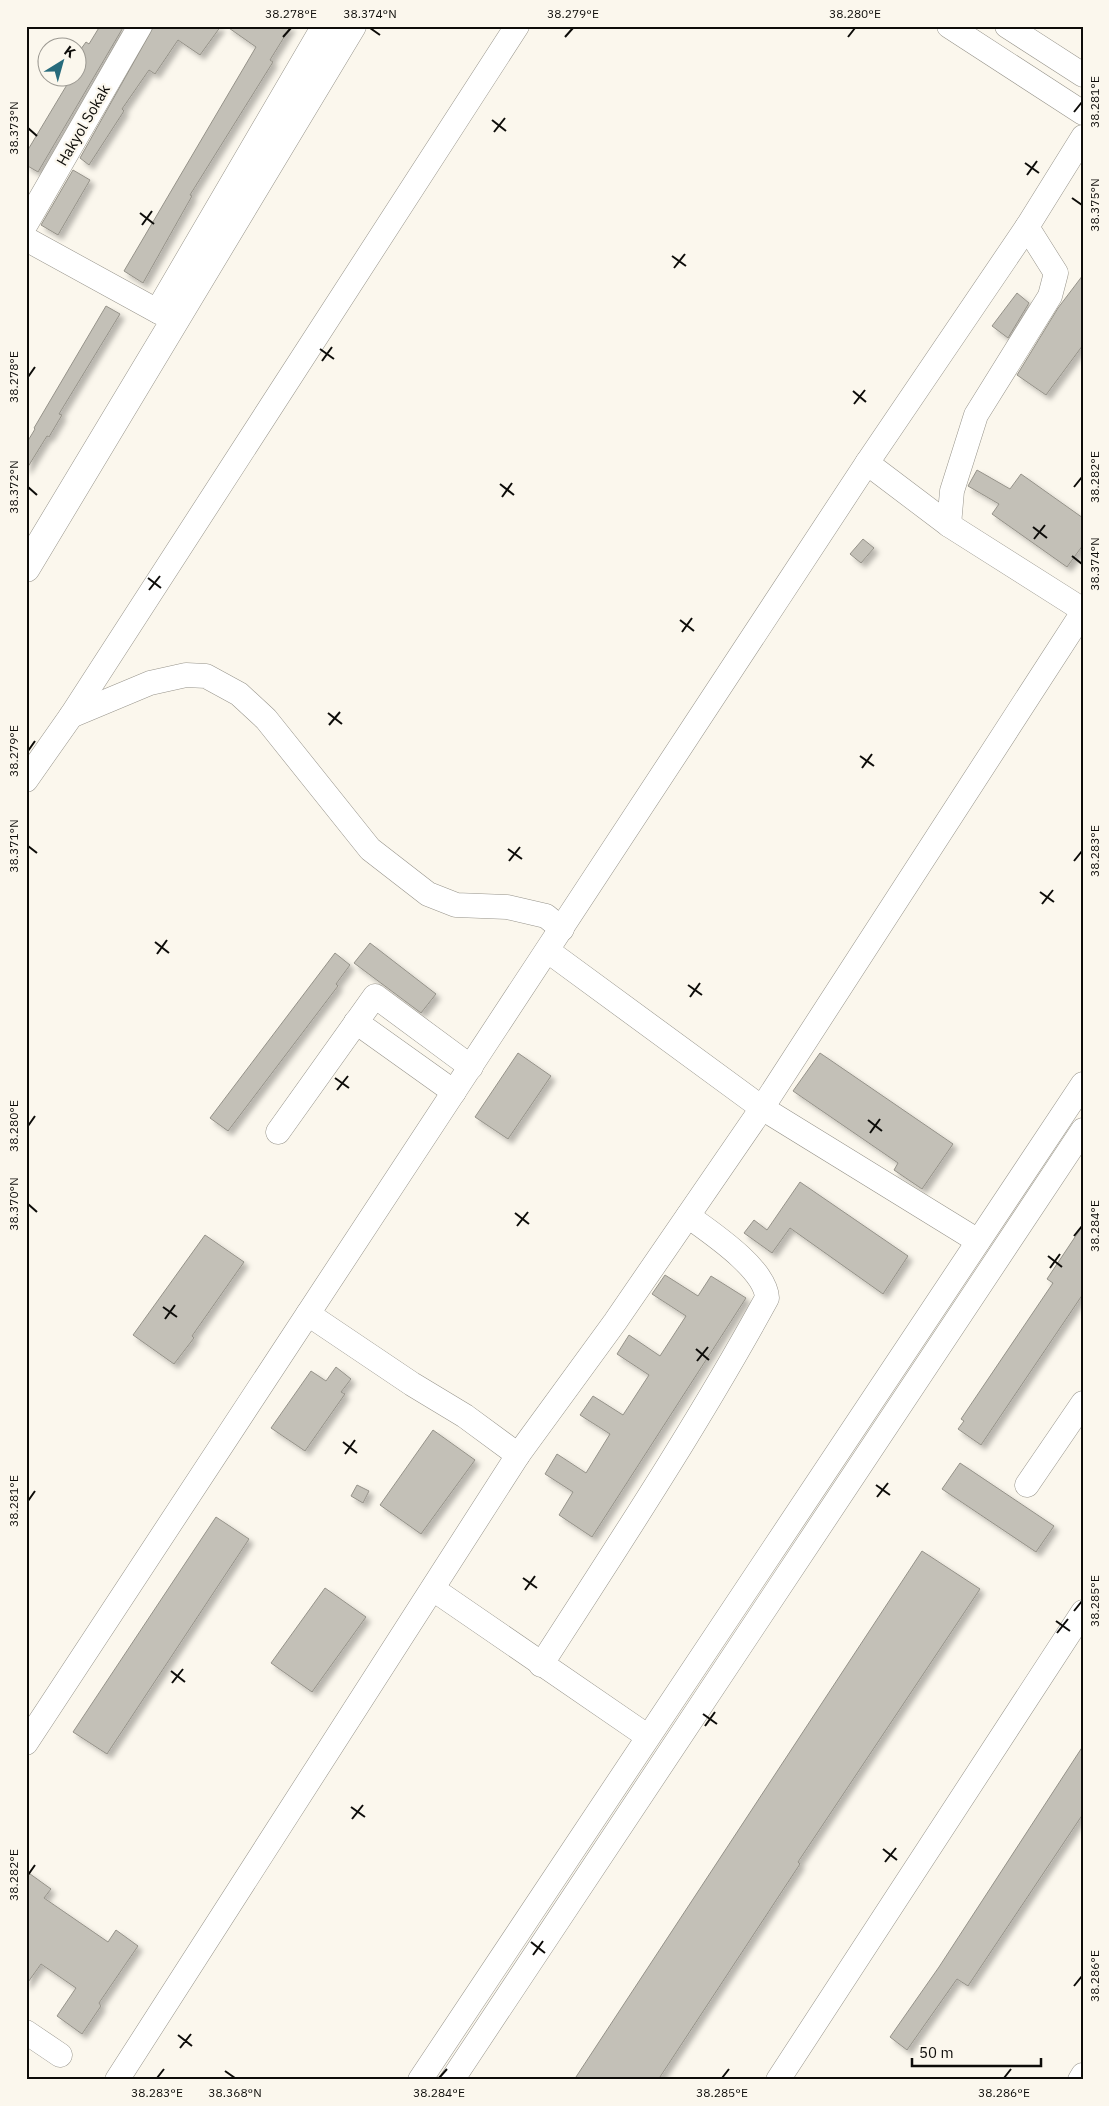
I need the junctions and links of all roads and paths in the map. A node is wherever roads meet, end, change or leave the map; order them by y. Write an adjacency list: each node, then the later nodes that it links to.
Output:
1 (140, 26): 10 (street, Hakyol Sokak)
2 (326, 26): 13 (main road)
3 (352, 26): 13 (main road)
4 (517, 26): 19 (street)
5 (949, 26): 8 (street)
6 (1007, 26): 7 (street)
7 (1083, 75)
8 (1083, 113)
9 (1083, 137): 11 (street)
10 (26, 224)
11 (1027, 227): 14 (street); 15 (street)
12 (26, 239): 13 (street)
13 (168, 315): 16 (main road); 17 (main road)
14 (867, 463): 15 (street); 21 (street)
15 (949, 524): 18 (street)
16 (26, 534)
17 (26, 568)
18 (1083, 611): 27 (street)
19 (71, 716): 20 (street); 21 (street)
20 (26, 780)
21 (562, 929): 22 (street)
22 (548, 951): 24 (street); 27 (street)
23 (356, 1022): 24 (street); 26 (street); 29 (street)
24 (471, 1067): 26 (street)
25 (1083, 1084): 31 (street)
26 (454, 1092): 32 (street)
27 (762, 1108): 30 (street); 31 (street)
28 (1083, 1130): 46 (street)
29 (278, 1132)
30 (688, 1216): 34 (street); 38 (street)
31 (978, 1240): 39 (street)
32 (308, 1314): 34 (street); 40 (street)
33 (1083, 1403): 35 (street)
34 (518, 1455): 36 (street)
35 (1027, 1485)
36 (434, 1589): 38 (street); 44 (street)
37 (1083, 1612): 47 (street)
38 (541, 1665): 39 (street)
39 (647, 1736): 45 (street)
40 (26, 1743)
41 (26, 2032): 42 (street)
42 (60, 2055)
43 (1083, 2075): 48 (street)
44 (117, 2080)
45 (420, 2080)
46 (452, 2080)
47 (778, 2080)
48 (1080, 2080)

